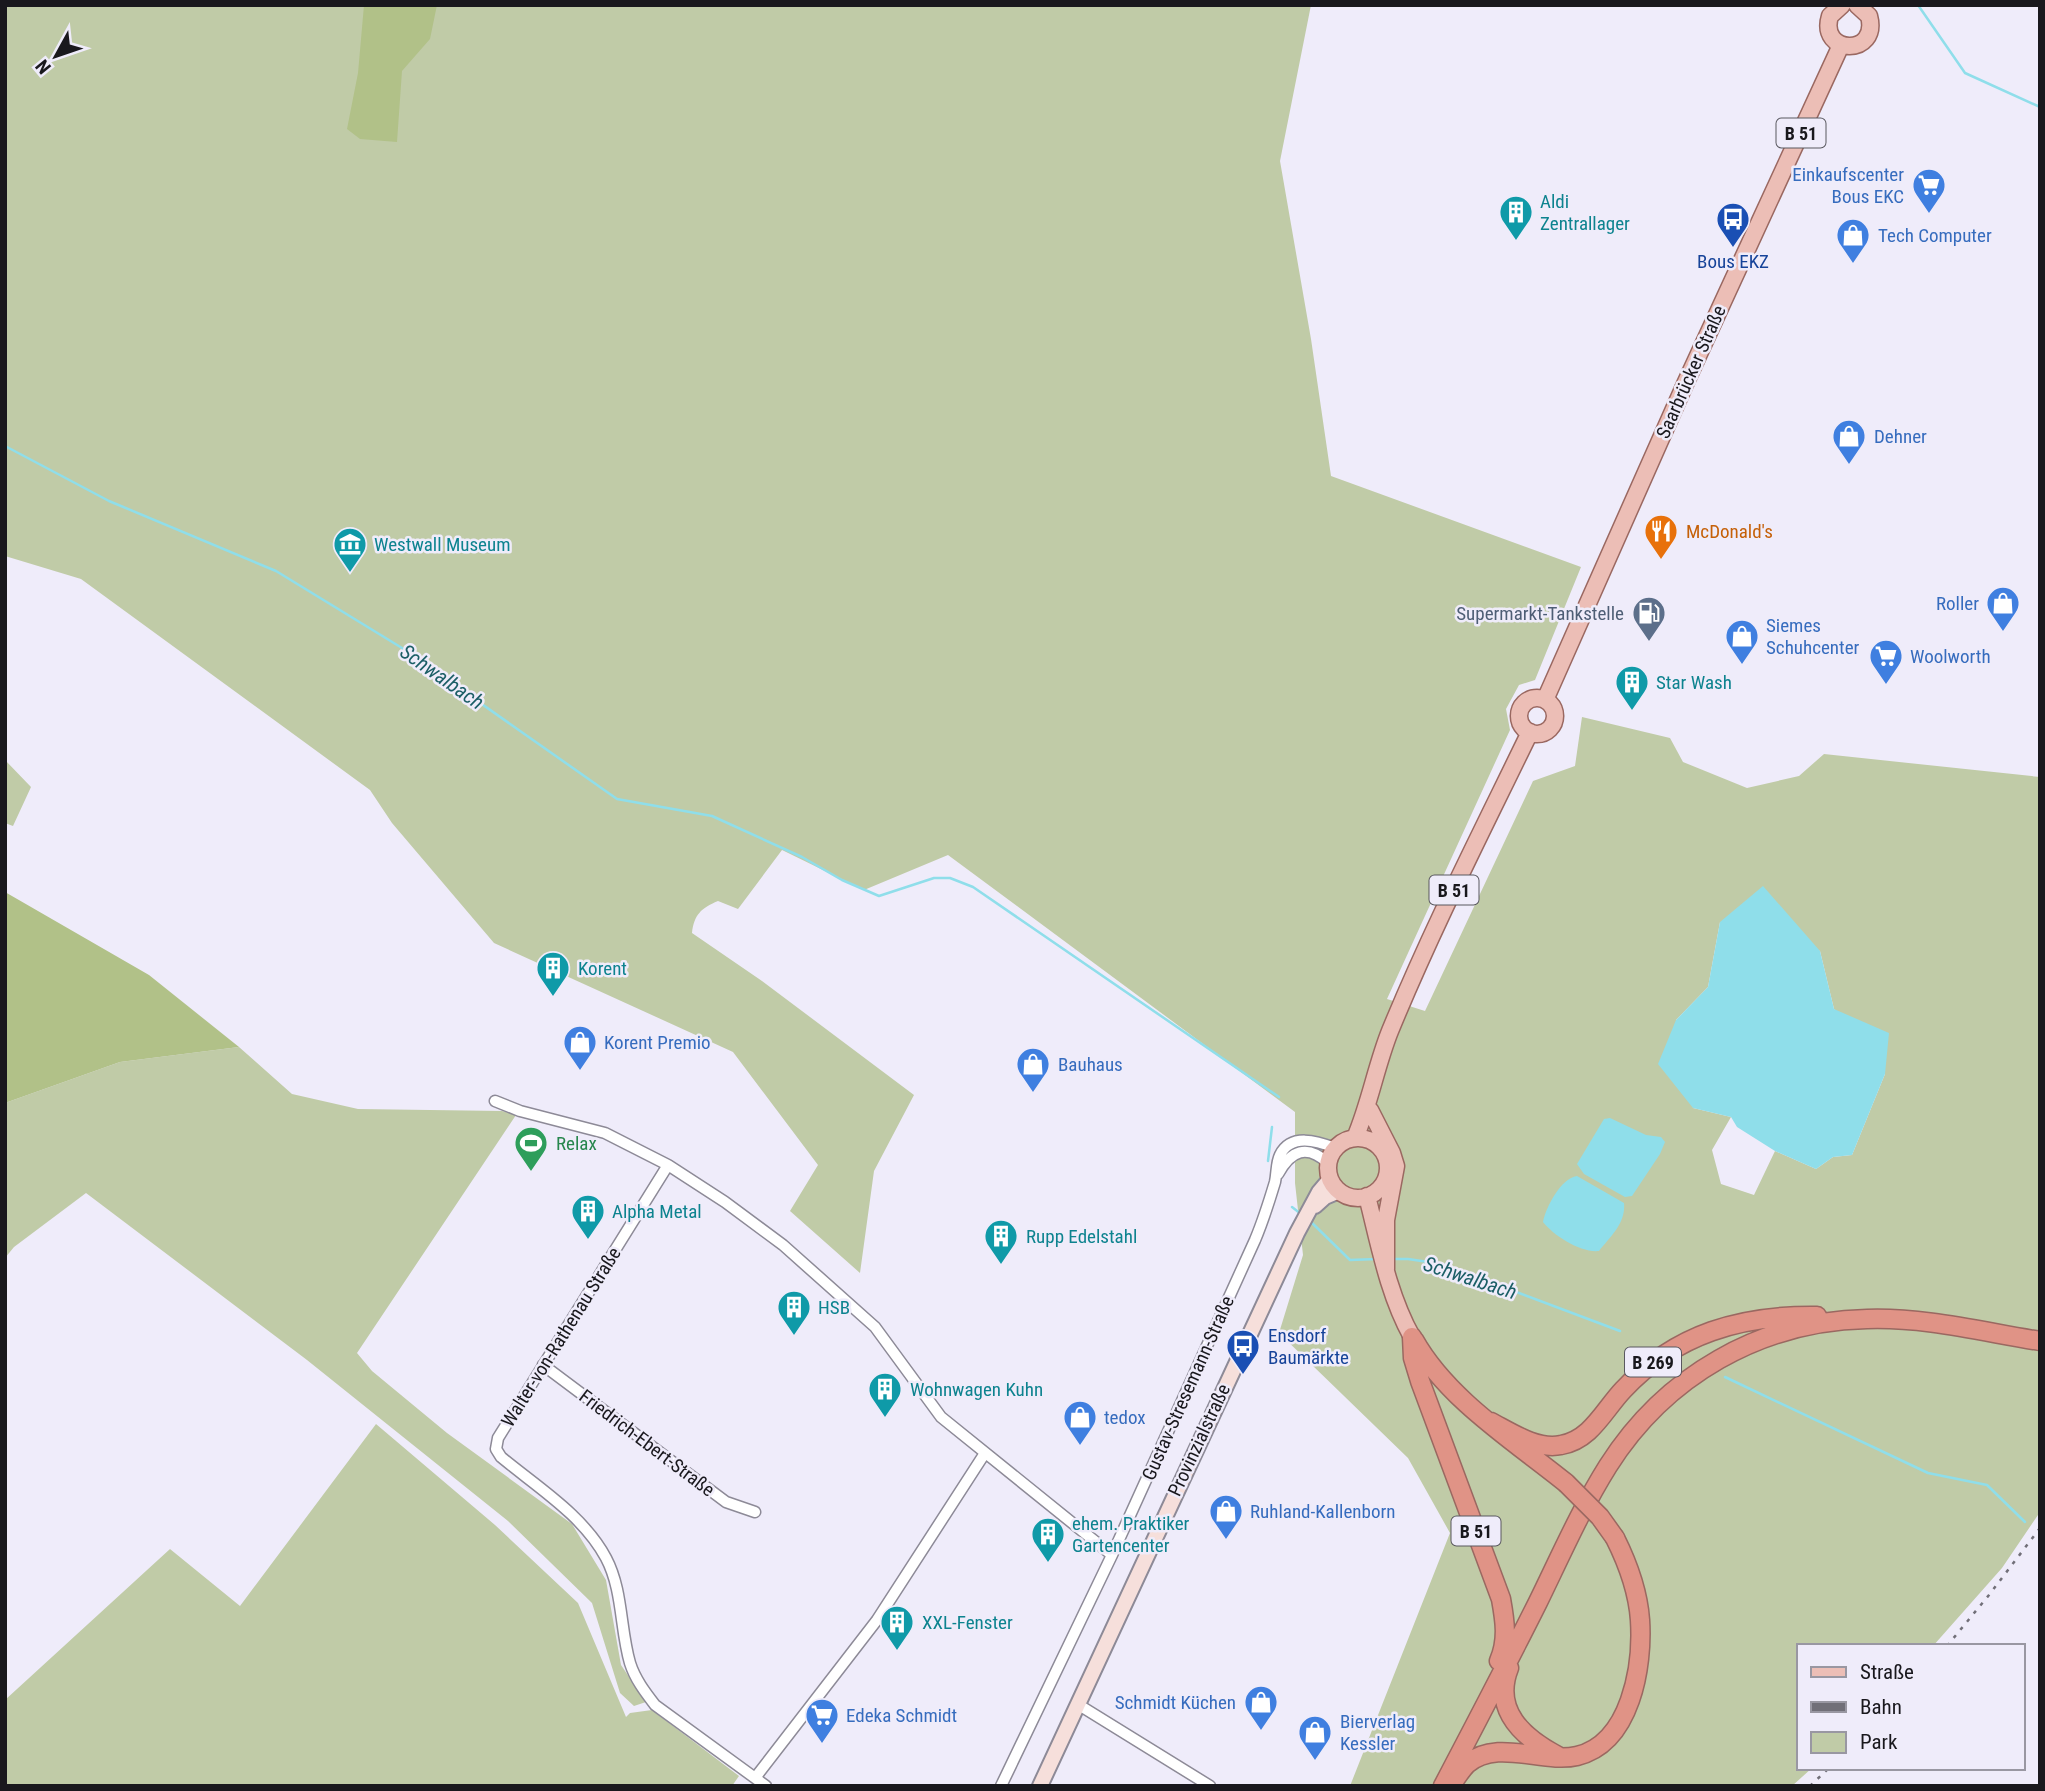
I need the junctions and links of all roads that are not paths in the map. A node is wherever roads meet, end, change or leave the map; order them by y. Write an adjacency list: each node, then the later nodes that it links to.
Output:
1 (1859, 6): 3 (main road)
2 (1834, 7): 3 (main road)
3 (1841, 45): 4 (main road, Saarbrücker Straße / B 51)
4 (1545, 700): 5 (main road); 5 (main road)
5 (1530, 732): 7 (main road, B 51)
6 (495, 1101): 11 (street)
7 (1369, 1106): 8 (main road, B 51); 9 (main road, B 51); 15 (main road, B 51)
8 (1355, 1138): 9 (main road); 10 (main road)
9 (1372, 1141): 14 (main road, B 51)
10 (1335, 1147): 12 (street, Gustav-Stresemann-Straße); 13 (main road)
11 (668, 1165): 19 (street, Walter-von-Rathenau Straße); 21 (street)
12 (1276, 1177): 13 (street, Gustav-Stresemann-Straße); 23 (street, Gustav-Stresemann-Straße)
13 (1332, 1178): 14 (main road); 25 (main road, Provinzialstraße)
14 (1367, 1196): 15 (main road, B 51)
15 (1383, 1246): 17 (main road, B 51)
16 (1844, 1320): 18 (highway, B 269); 20 (highway, B 269); 24 (highway, B 269)
17 (1412, 1336): 20 (highway, B 51); 26 (highway, B 51)
18 (2040, 1341)
19 (543, 1366): 22 (street, Friedrich-Ebert-Straße); 28 (street, Walter-von-Rathenau Straße)
20 (1491, 1422): 27 (highway, B 51, bridge)
21 (985, 1453): 23 (street); 28 (street)
22 (755, 1511)
23 (1112, 1555): 30 (street, Gustav-Stresemann-Straße)
24 (1521, 1635): 26 (highway, B 51); 27 (highway)
25 (1079, 1705): 31 (main road, Provinzialstraße); 32 (street)
26 (1474, 1726): 33 (highway, B 51)
27 (1561, 1757): 34 (highway, B 51)
28 (755, 1778): 29 (street, Walter-von-Rathenau Straße)
29 (766, 1786)
30 (1001, 1786)
31 (1040, 1786)
32 (1210, 1786)
33 (1443, 1786)
34 (1450, 1786)

